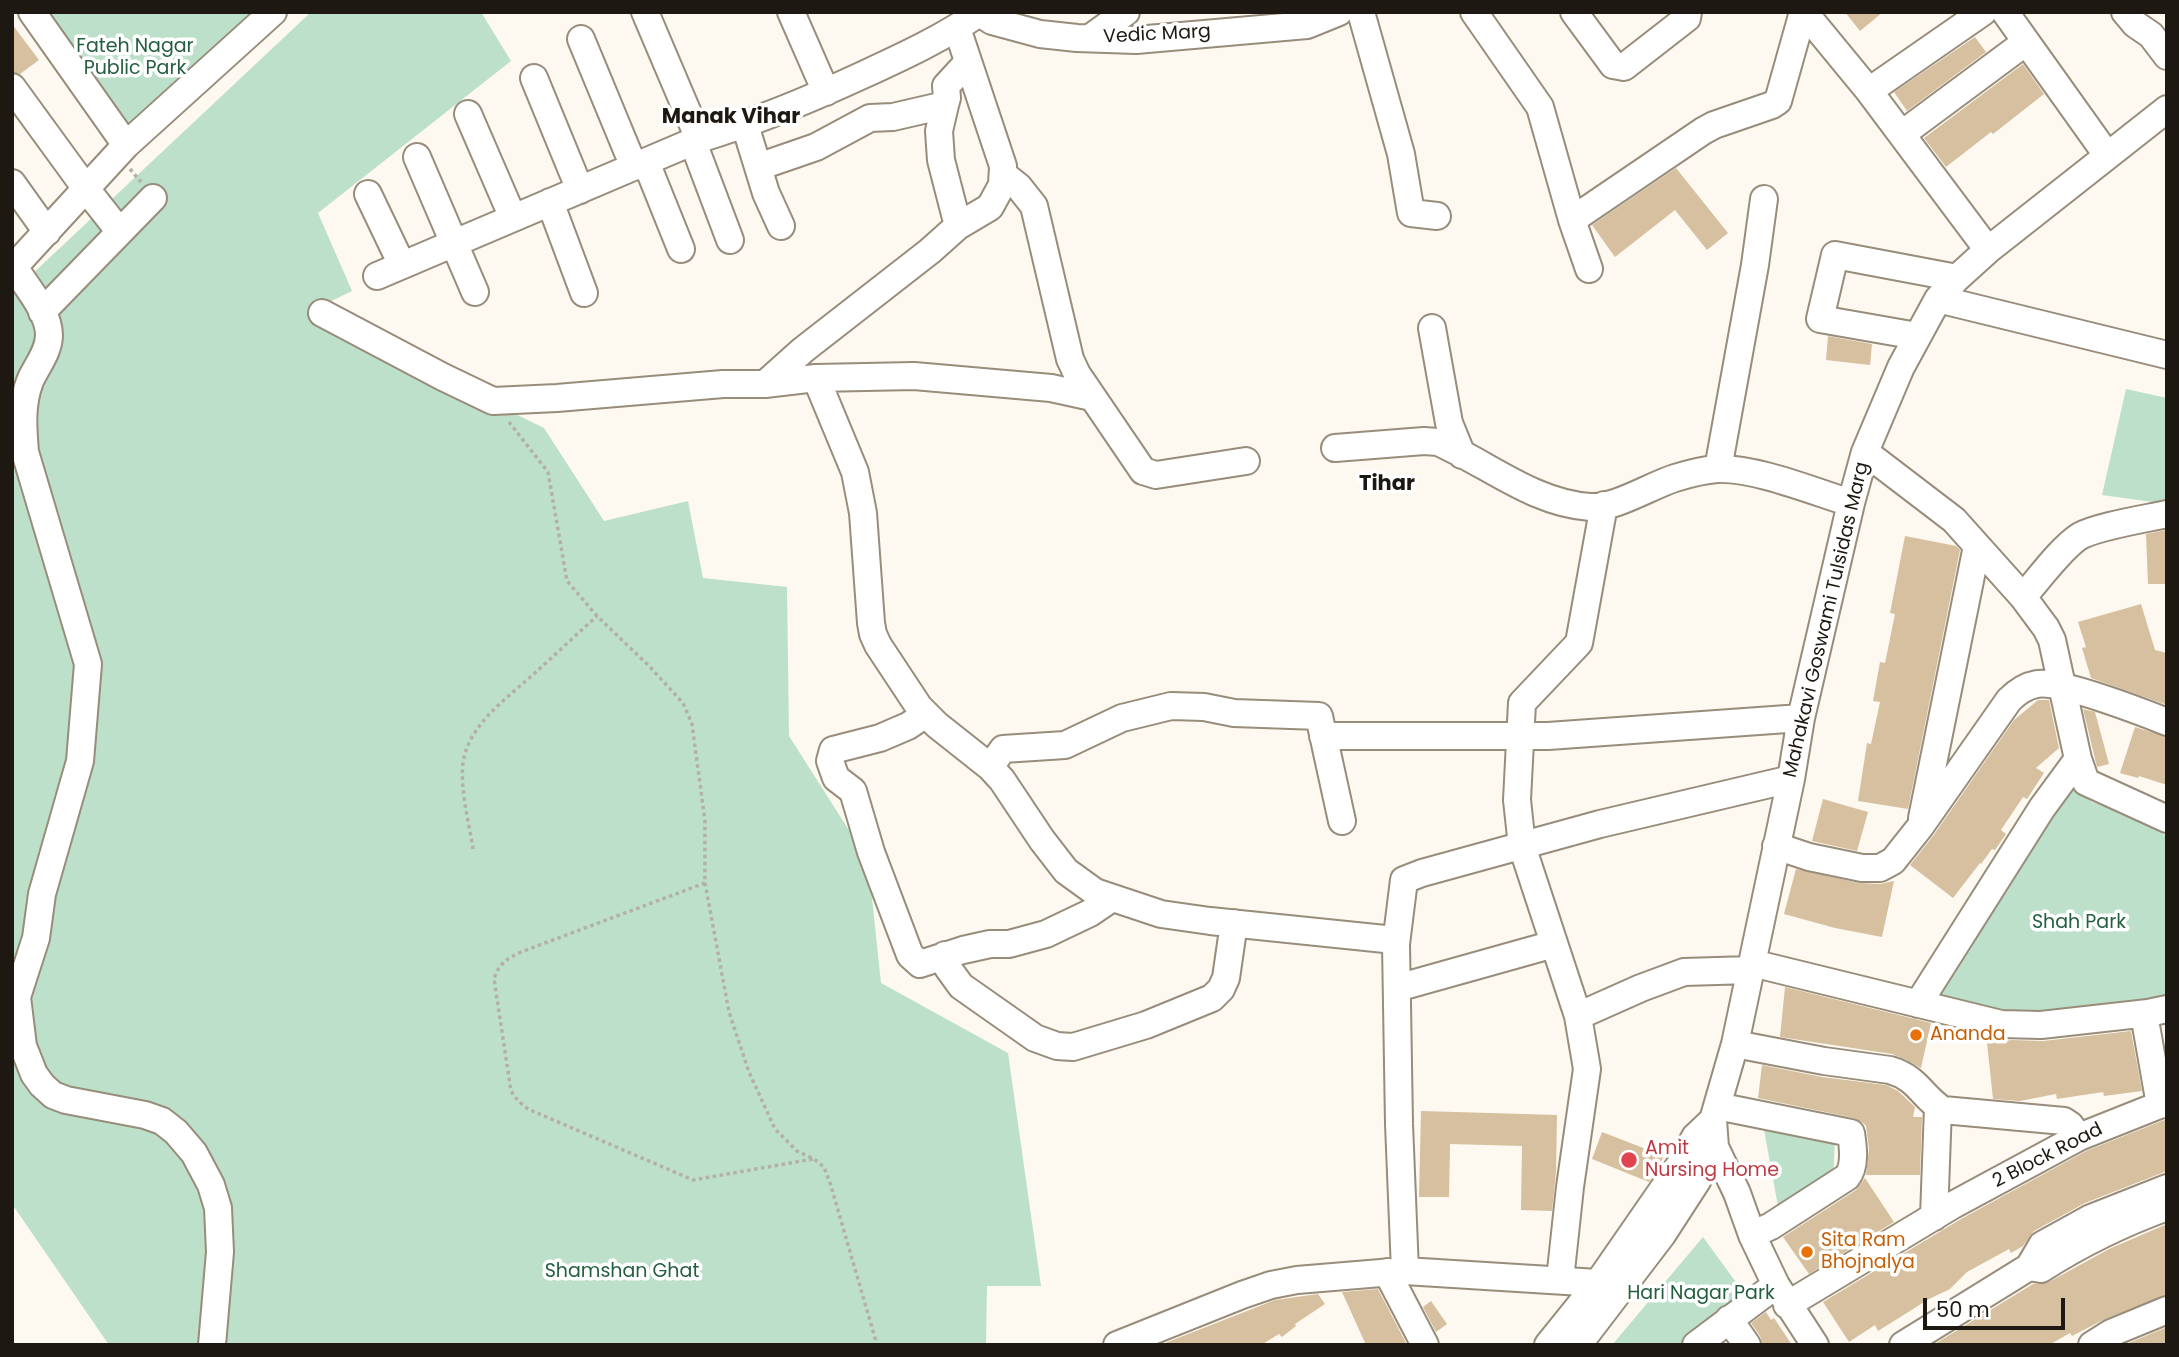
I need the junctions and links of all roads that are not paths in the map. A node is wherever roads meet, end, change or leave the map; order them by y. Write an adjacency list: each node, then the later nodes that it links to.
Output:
1 (32, 12): 32 (street)
2 (273, 12): 32 (street)
3 (645, 12): 31 (street)
4 (791, 12): 25 (street)
5 (1126, 12): 17 (street)
6 (1339, 12): 17 (street, Vedic Marg)
7 (1361, 12): 45 (street)
8 (1474, 12): 47 (street)
9 (1574, 12): 10 (street)
10 (1688, 12)
11 (1804, 12): 24 (street); 47 (street)
12 (1983, 12): 24 (street)
13 (2005, 12): 19 (street)
14 (2126, 12): 16 (street)
15 (971, 18): 17 (street, Vedic Marg); 21 (street); 25 (street)
16 (2148, 24): 20 (street)
17 (1090, 38)
18 (581, 39): 35 (street)
19 (2026, 42): 30 (street); 33 (street)
20 (2167, 56)
21 (968, 62): 26 (street); 37 (street)
22 (534, 78): 40 (street)
23 (12, 87): 39 (street)
24 (1869, 91): 30 (street)
25 (827, 92): 29 (street)
26 (945, 105): 36 (street); 49 (street)
27 (2167, 109): 33 (street, Mahakavi Goswami Tulsidas Marg)
28 (468, 114): 46 (street)
29 (745, 125): 31 (street); 36 (street)
30 (1902, 134): 55 (street)
31 (696, 140): 35 (street); 52 (street)
32 (122, 150): 39 (street)
33 (2108, 155): 55 (street, Mahakavi Goswami Tulsidas Marg)
34 (417, 158): 53 (street)
35 (640, 164): 40 (street); 54 (street)
36 (758, 167): 48 (street)
37 (1004, 175): 49 (street); 71 (street)
38 (12, 183): 50 (street)
39 (87, 190): 50 (street); 51 (street)
40 (580, 190): 44 (street)
41 (368, 194): 56 (street)
42 (153, 198): 51 (street)
43 (1764, 199): 76 (street)
44 (550, 202): 46 (street); 62 (street)
45 (1437, 216)
46 (513, 218): 53 (street)
47 (1572, 220): 58 (street)
48 (781, 226)
49 (958, 226): 70 (street)
50 (47, 232): 57 (street)
51 (120, 232): 64 (street)
52 (730, 240)
53 (454, 243): 56 (street); 61 (street)
54 (681, 249)
55 (1988, 250): 60 (street, Mahakavi Goswami Tulsidas Marg)
56 (402, 265): 59 (street)
57 (13, 268): 64 (street)
58 (1589, 269)
59 (377, 276)
60 (1957, 278): 63 (street, Mahakavi Goswami Tulsidas Marg); 67 (street)
61 (475, 292)
62 (583, 293)
63 (1938, 299): 67 (street, Mahakavi Goswami Tulsidas Marg); 68 (street)
64 (42, 312): 123 (street)
65 (322, 313): 70 (street)
66 (1432, 328): 74 (street)
67 (1917, 336): 73 (street, Mahakavi Goswami Tulsidas Marg)
68 (2167, 355)
69 (817, 377): 70 (street); 71 (street); 83 (street)
70 (765, 384)
71 (1092, 397): 75 (street)
72 (1335, 448): 74 (street)
73 (1865, 452): 77 (street, Mahakavi Goswami Tulsidas Marg); 80 (street)
74 (1462, 455): 78 (street)
75 (1246, 461)
76 (1718, 469): 77 (street); 78 (street)
77 (1851, 503): 84 (street, Mahakavi Goswami Tulsidas Marg)
78 (1605, 505): 87 (street)
79 (2167, 514): 81 (street)
80 (1977, 546): 81 (street); 93 (street)
81 (2023, 597): 82 (street)
82 (2061, 686): 85 (street); 88 (street); 93 (street)
83 (926, 714): 89 (street); 100 (street)
84 (1801, 718): 87 (street); 90 (street, Mahakavi Goswami Tulsidas Marg)
85 (2167, 722)
86 (1324, 736): 87 (street); 89 (street); 92 (street)
87 (1520, 736): 94 (street)
88 (2078, 759): 91 (street); 103 (street)
89 (990, 767): 96 (street)
90 (1791, 779): 94 (street); 95 (street, Mahakavi Goswami Tulsidas Marg)
91 (2167, 820)
92 (1342, 821)
93 (1920, 827): 95 (street)
94 (1522, 846): 98 (street); 99 (street)
95 (1776, 846): 101 (street, Mahakavi Goswami Tulsidas Marg)
96 (1112, 898): 97 (street); 100 (street)
97 (1234, 923): 98 (street); 100 (street)
98 (1396, 944): 102 (street)
99 (1554, 944): 102 (street); 105 (street)
100 (945, 955)
101 (1751, 967): 103 (street); 105 (street); 106 (street, Mahakavi Goswami Tulsidas Marg)
102 (1397, 988): 117 (street)
103 (1918, 1004): 104 (street)
104 (2155, 1011): 107 (street)
105 (1578, 1016): 118 (street)
106 (1735, 1044): 108 (street); 109 (street, Mahakavi Goswami Tulsidas Marg)
107 (2163, 1104): 110 (street, 2 Block Road)
108 (1938, 1107): 110 (street); 114 (street)
109 (1715, 1113): 111 (street, Mahakavi Goswami Tulsidas Marg); 115 (street); 119 (street, Mahakavi Goswami Tulsidas Marg)
110 (2079, 1137): 114 (street, 2 Block Road)
111 (1715, 1147): 115 (street); 127 (street)
112 (2167, 1188): 116 (street)
113 (2167, 1207): 116 (street)
114 (1934, 1217): 120 (street, 2 Block Road)
115 (1752, 1236): 120 (street)
116 (2029, 1266): 131 (street)
117 (1396, 1271): 118 (street); 124 (street); 125 (street)
118 (1560, 1280): 119 (street)
119 (1598, 1283): 126 (street, Mahakavi Goswami Tulsidas Marg)
120 (1781, 1295): 122 (street, 2 Block Road); 130 (street)
121 (2167, 1310): 132 (street)
122 (1729, 1319): 128 (street, 2 Block Road); 129 (street)
123 (212, 1345)
124 (1117, 1345)
125 (1425, 1345)
126 (1548, 1345)
127 (1578, 1345)
128 (1696, 1345)
129 (1747, 1345)
130 (1815, 1345)
131 (1903, 1345)
132 (2092, 1345)

